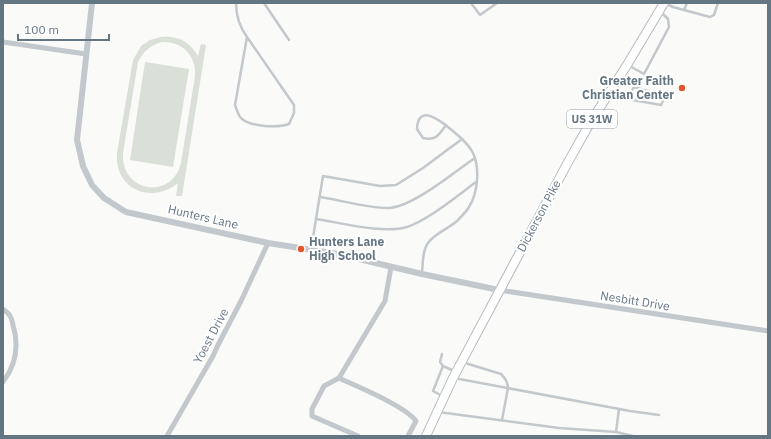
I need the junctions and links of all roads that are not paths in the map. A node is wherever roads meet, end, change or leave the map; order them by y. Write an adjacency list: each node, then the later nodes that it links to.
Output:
1 (92, 3): 13 (street, Hunters Lane)
2 (236, 3): 10 (lane)
3 (264, 3): 11 (lane)
4 (471, 3): 5 (lane)
5 (496, 3)
6 (687, 3): 9 (lane)
7 (718, 3): 9 (lane)
8 (663, 5): 9 (lane); 14 (main road, Dickerson Pike / US 31W); 14 (lane)
9 (684, 10)
10 (247, 37): 10 (lane)
11 (289, 40)
12 (3, 42): 13 (street)
13 (86, 54): 23 (street, Hunters Lane)
14 (627, 65): 15 (main road, Dickerson Pike / US 31W)
15 (608, 95): 16 (lane); 27 (main road, Dickerson Pike / US 31W)
16 (627, 99): 16 (lane)
17 (446, 125): 17 (lane); 18 (lane)
18 (462, 138): 19 (lane); 21 (lane)
19 (475, 158): 20 (lane); 21 (lane)
20 (476, 182): 22 (lane); 26 (lane)
21 (320, 197): 22 (lane)
22 (316, 219): 24 (lane)
23 (268, 243): 24 (street, Hunters Lane); 43 (street, Yoest Drive)
24 (311, 250): 25 (street, Hunters Lane)
25 (391, 267): 26 (street, Hunters Lane); 34 (street)
26 (422, 274): 27 (street, Hunters Lane)
27 (499, 290): 29 (street, Nesbitt Drive); 31 (main road, Dickerson Pike / US 31W)
28 (3, 310): 35 (street)
29 (768, 331)
30 (442, 354): 32 (lane)
31 (462, 362): 33 (main road, Dickerson Pike / US 31W); 36 (lane)
32 (442, 366): 33 (lane); 37 (lane)
33 (455, 375): 36 (lane); 37 (main road, Dickerson Pike / US 31W)
34 (339, 378): 44 (street); 45 (street)
35 (3, 382)
36 (508, 388): 38 (lane); 41 (lane)
37 (445, 397): 39 (main road, Dickerson Pike / US 31W)
38 (619, 409): 40 (lane); 42 (lane)
39 (438, 412): 41 (lane); 46 (main road, Dickerson Pike / US 31W)
40 (659, 415)
41 (502, 420): 42 (lane)
42 (616, 432): 47 (lane)
43 (167, 436)
44 (358, 436)
45 (408, 436)
46 (426, 436)
47 (632, 436)

